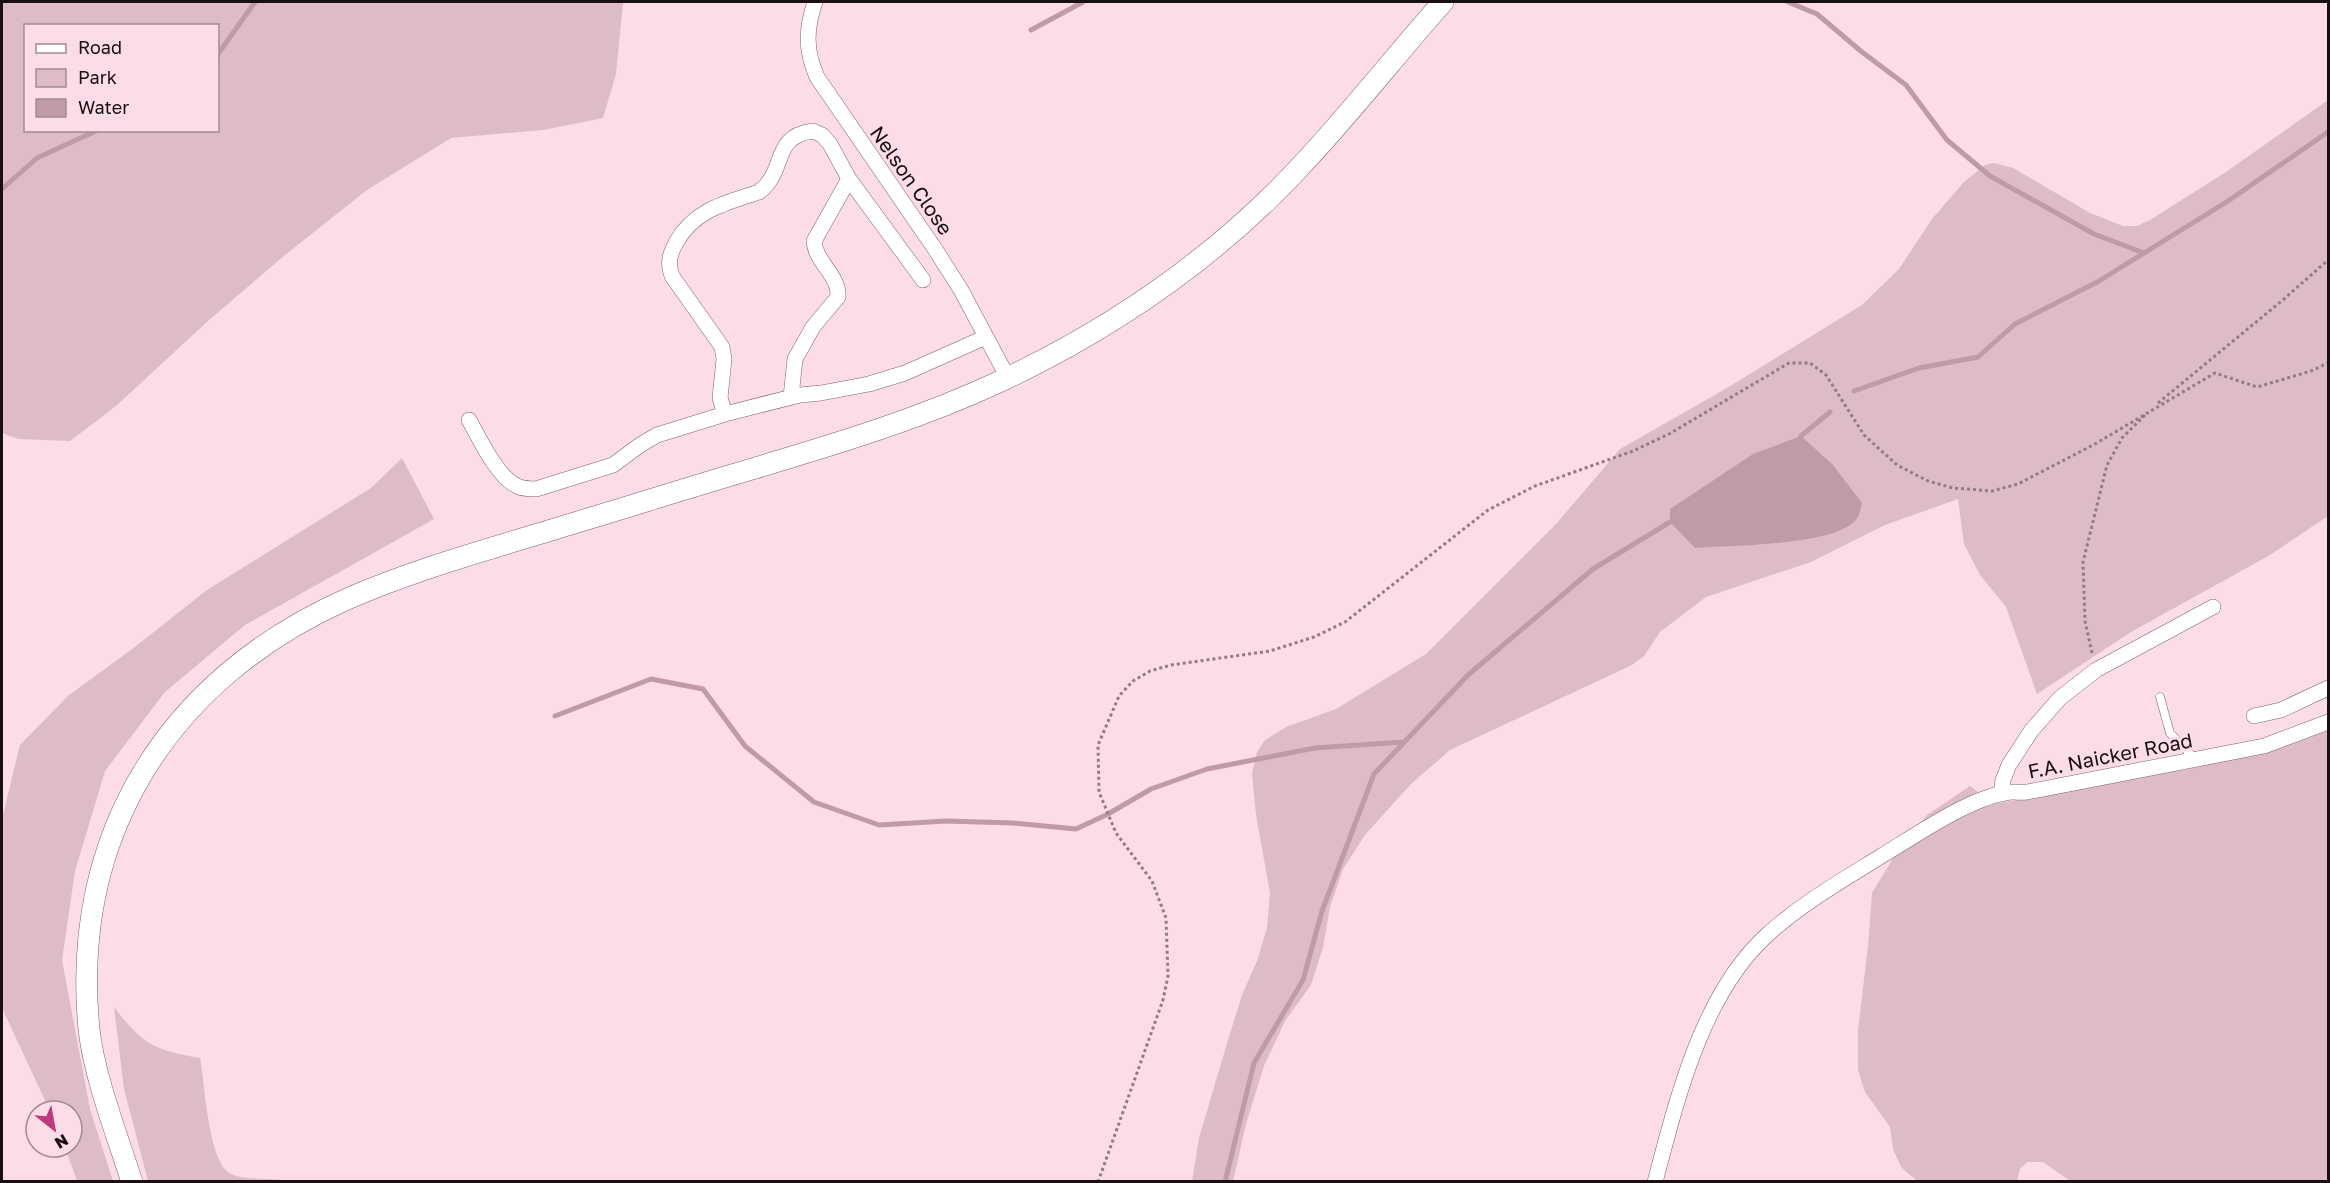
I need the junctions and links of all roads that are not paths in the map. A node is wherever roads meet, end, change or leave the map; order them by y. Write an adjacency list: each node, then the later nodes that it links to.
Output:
1 (815, 2): 5 (street, Nelson Close)
2 (1443, 2): 6 (main road)
3 (849, 179): 4 (street); 7 (street); 8 (street)
4 (922, 280)
5 (986, 337): 6 (street, Nelson Close); 7 (street)
6 (1008, 378): 17 (main road)
7 (791, 397): 8 (street)
8 (725, 414): 9 (street)
9 (469, 420)
10 (2213, 607): 16 (street, F.A. Naicker Road)
11 (2328, 688): 13 (street)
12 (2160, 698): 15 (lane)
13 (2254, 716)
14 (2328, 722): 15 (street, F.A. Naicker Road)
15 (2196, 760): 16 (street, F.A. Naicker Road)
16 (2007, 792): 18 (street)
17 (132, 1182)
18 (1655, 1182)

